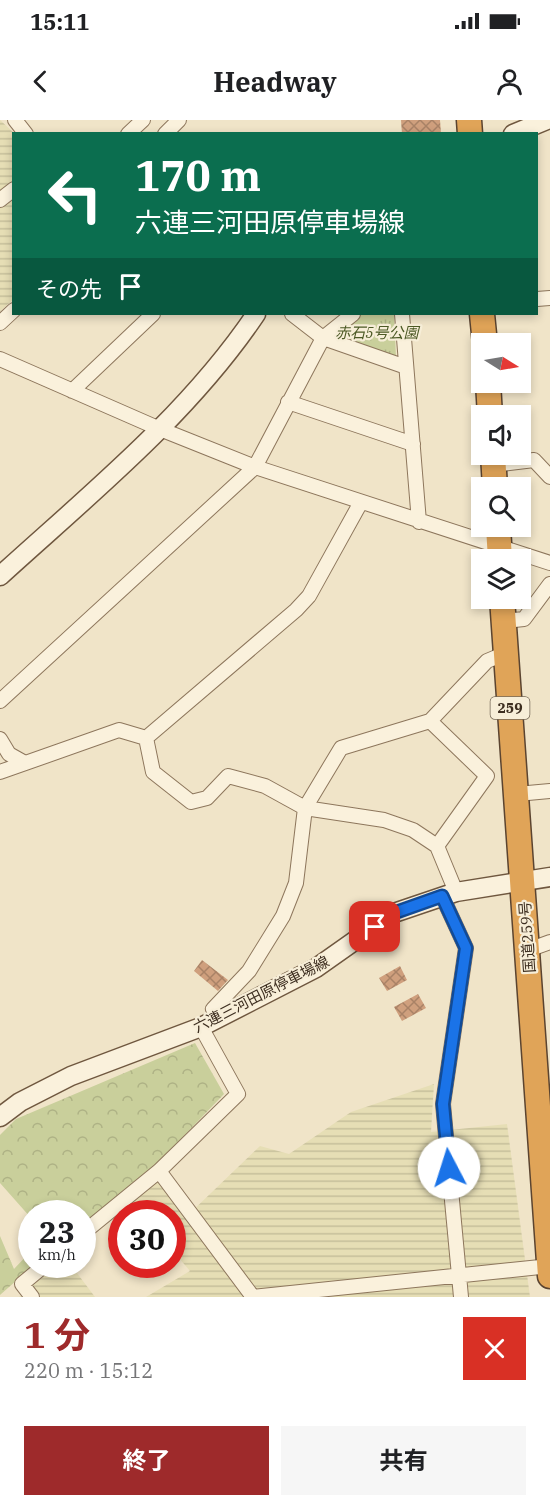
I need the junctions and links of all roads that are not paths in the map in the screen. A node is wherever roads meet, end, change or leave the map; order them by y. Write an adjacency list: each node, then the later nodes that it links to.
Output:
1 (15, 120): 5 (street)
2 (143, 120): 6 (street)
3 (179, 120): 7 (street)
4 (547, 120): 8 (main road)
5 (24, 132)
6 (130, 132)
7 (167, 132)
8 (518, 132)
9 (12, 191): 10 (street)
10 (0, 201)
11 (12, 312): 18 (street)
12 (152, 315): 23 (street)
13 (255, 315): 25 (main road)
14 (293, 315): 20 (street)
15 (352, 315): 20 (street)
16 (402, 315): 22 (street)
17 (482, 315): 19 (highway)
18 (0, 323)
19 (483, 333)
20 (324, 338): 22 (street); 24 (street)
21 (0, 359): 23 (street)
22 (406, 367): 26 (street)
23 (72, 391): 25 (street)
24 (288, 402): 26 (street); 27 (street)
25 (160, 429): 27 (street); 34 (main road)
26 (413, 444): 31 (street)
27 (255, 467): 30 (street); 38 (street)
28 (494, 469): 29 (street)
29 (550, 477)
30 (361, 502): 31 (street); 40 (street)
31 (419, 522): 32 (street)
32 (499, 545): 33 (street)
33 (550, 563)
34 (0, 576)
35 (550, 584): 36 (street)
36 (503, 610): 37 (highway, 国道259号 / 259)
37 (506, 653): 39 (street); 45 (highway, 国道259号 / 259)
38 (0, 701)
39 (430, 721): 46 (street); 47 (street)
40 (146, 738): 42 (street); 46 (street)
41 (0, 739): 42 (street)
42 (25, 763): 43 (street)
43 (0, 772)
44 (550, 791): 45 (street)
45 (517, 794): 49 (highway, 国道259号 / 259)
46 (305, 808): 47 (street); 52 (street)
47 (437, 846): 50 (street)
48 (550, 877): 49 (main road, 六連三河田原停車場線)
49 (522, 880): 50 (main road, 六連三河田原停車場線); 51 (highway, 国道259号 / 259)
50 (449, 894): 52 (main road, 六連三河田原停車場線); 58 (street)
51 (539, 946): 57 (highway, 国道259号 / 259)
52 (219, 1018): 53 (main road, 六連三河田原停車場線)
53 (201, 1027): 54 (main road, 六連三河田原停車場線); 55 (street)
54 (0, 1118)
55 (159, 1171): 56 (street); 61 (street)
56 (96, 1223)
57 (550, 1270): 58 (street)
58 (458, 1275): 61 (street); 62 (street)
59 (29, 1278): 60 (street)
60 (32, 1297)
61 (252, 1297)
62 (461, 1297)

